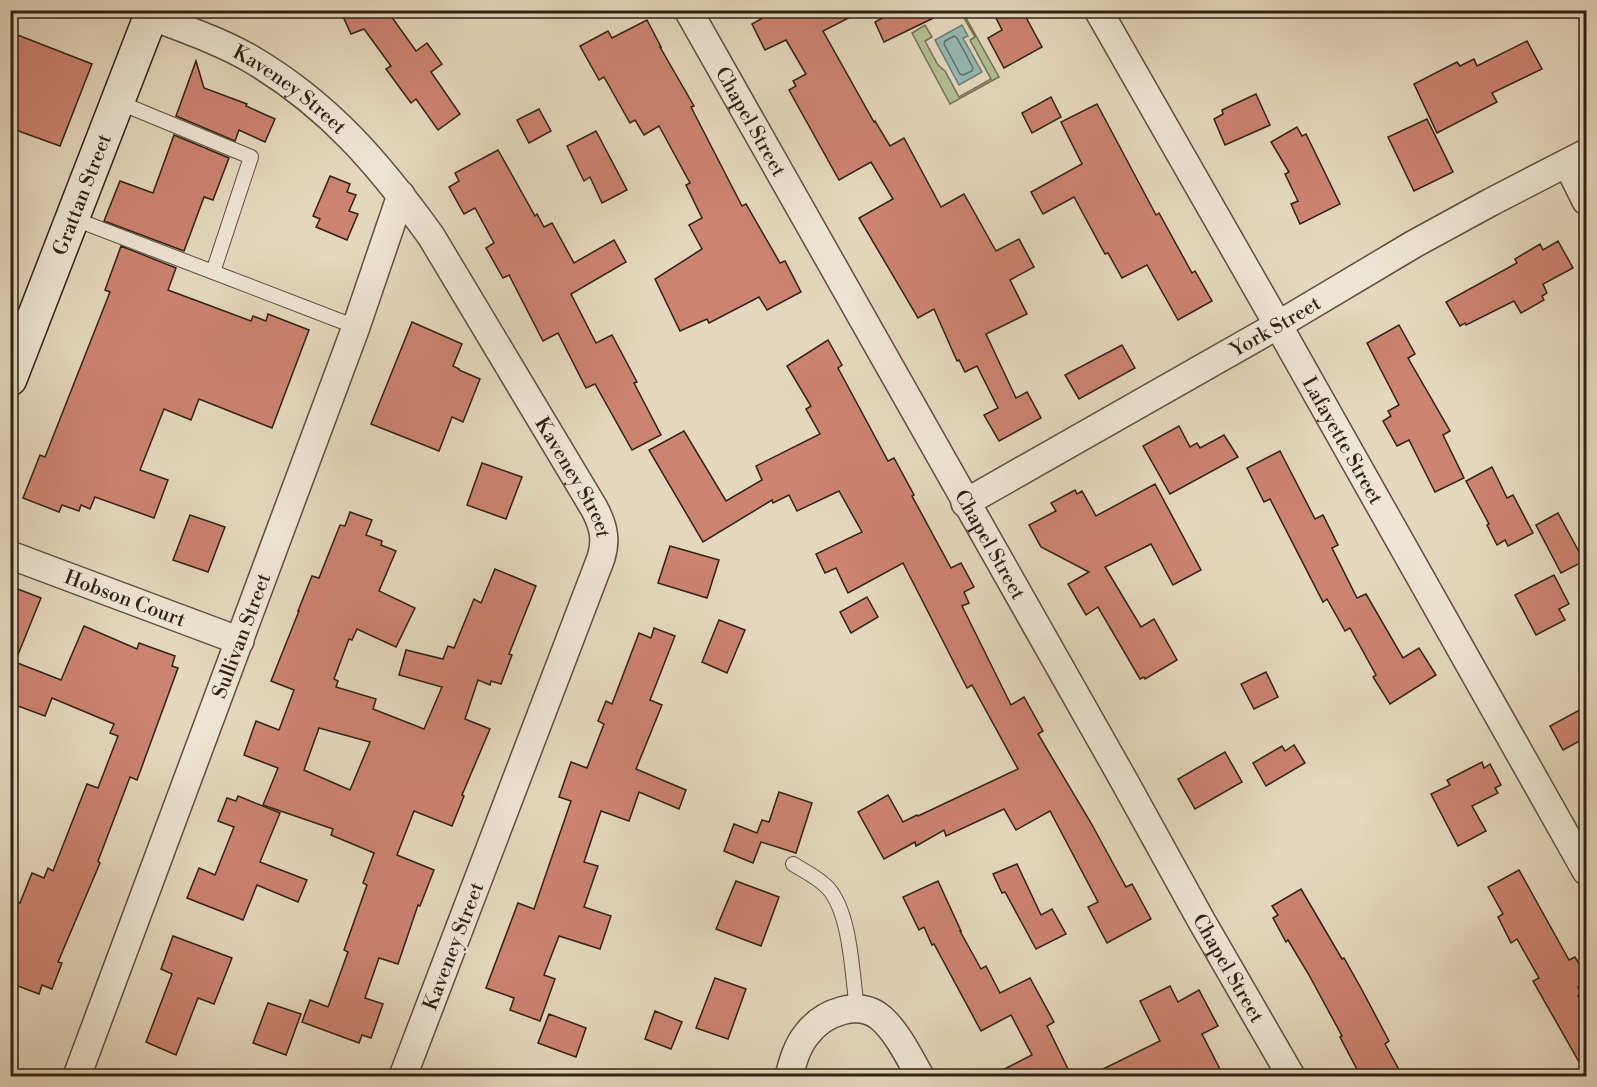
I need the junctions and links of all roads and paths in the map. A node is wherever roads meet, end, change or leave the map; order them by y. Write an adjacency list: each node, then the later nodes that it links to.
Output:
1 (688, 10): 13 (street, Chapel Street)
2 (1098, 10): 10 (street, Lafayette Street)
3 (152, 13): 4 (main road, Grattan Street); 6 (street, Kaveney Street)
4 (118, 102): 8 (main road, Grattan Street); 9 (lane)
5 (1577, 158): 7 (street); 10 (street, York Street)
6 (401, 195): 11 (street, Sullivan Street); 20 (street, Kaveney Street)
7 (1587, 201)
8 (72, 218): 9 (lane); 12 (main road, Grattan Street)
9 (213, 272): 11 (lane)
10 (1278, 325): 13 (street, York Street); 17 (street, Lafayette Street)
11 (356, 327): 15 (street, Sullivan Street)
12 (10, 379)
13 (966, 503): 23 (street, Chapel Street)
14 (10, 555): 15 (street, Hobson Court)
15 (240, 641): 19 (street, Sullivan Street)
16 (794, 864): 18 (lane)
17 (1587, 871)
18 (857, 1008): 21 (street); 22 (street)
19 (77, 1077)
20 (403, 1077)
21 (789, 1077)
22 (920, 1077)
23 (1291, 1077)

